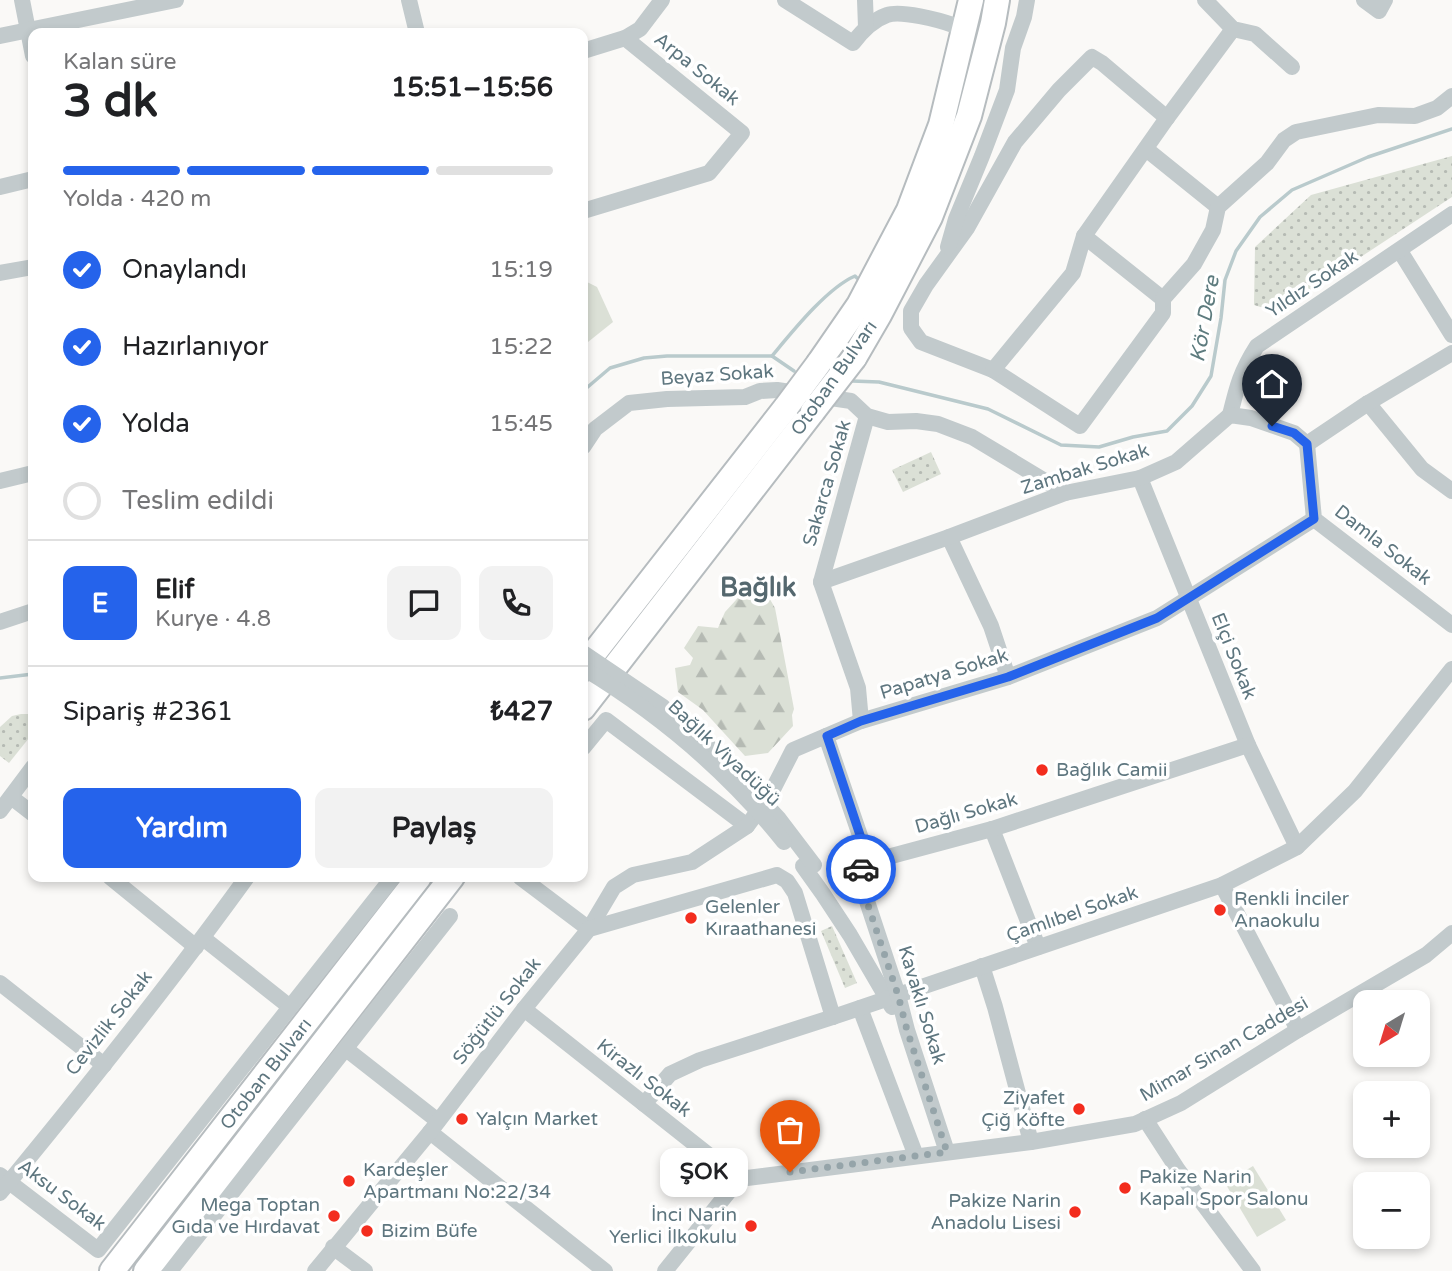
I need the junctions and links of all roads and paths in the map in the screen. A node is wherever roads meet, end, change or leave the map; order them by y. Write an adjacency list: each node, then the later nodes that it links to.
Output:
1 (22, 0): 20 (street)
2 (176, 0): 17 (street)
3 (409, 0): 18 (street)
4 (662, 0): 22 (street)
5 (785, 0): 13 (street)
6 (865, 0): 16 (street)
7 (971, 0): 60 (highway, Otoban Bulvarı, bridge)
8 (997, 0): 64 (highway, Otoban Bulvarı, bridge)
9 (1027, 0): 35 (street)
10 (1205, 0): 19 (street)
11 (1355, 0): 14 (street)
12 (1385, 0): 14 (street)
13 (807, 8): 16 (street)
14 (1364, 8)
15 (953, 24): 16 (street)
16 (866, 27)
17 (42, 28)
18 (417, 28)
19 (1233, 29): 24 (street); 26 (street)
20 (28, 31): 21 (street)
21 (0, 37)
22 (625, 38): 23 (street); 31 (street, Arpa Sokak)
23 (588, 49)
24 (1292, 67)
25 (1452, 96): 30 (street)
26 (1167, 118): 27 (street); 35 (street)
27 (1146, 149): 30 (street); 33 (street)
28 (28, 180): 29 (street)
29 (0, 187)
30 (1218, 206): 38 (street)
31 (588, 209)
32 (1452, 214): 34 (street, Yıldız Sokak)
33 (1084, 236): 38 (street); 41 (street)
34 (1400, 251): 39 (street); 43 (street, Yıldız Sokak)
35 (945, 259): 41 (street)
36 (28, 268): 37 (street)
37 (0, 273)
38 (1163, 299): 41 (street)
39 (1452, 335)
40 (1452, 352): 42 (street)
41 (993, 370)
42 (1367, 403): 46 (street); 50 (street)
43 (1230, 415): 46 (street); 48 (street, Zambak Sokak)
44 (867, 416): 45 (street, Beyaz Sokak); 51 (street); 54 (street, Sakarca Sokak)
45 (588, 440)
46 (1307, 444): 52 (street, Damla Sokak)
47 (28, 474): 49 (street)
48 (1140, 478): 51 (street, Zambak Sokak); 55 (street, Elçi Sokak)
49 (0, 481)
50 (1452, 491)
51 (1065, 493): 53 (street, Zambak Sokak)
52 (1314, 519): 55 (street, Papatya Sokak); 58 (street, Damla Sokak)
53 (949, 537): 54 (street, Zambak Sokak); 63 (street)
54 (821, 582): 65 (street)
55 (1188, 598): 63 (street, Papatya Sokak); 68 (street, Elçi Sokak)
56 (28, 613): 57 (street)
57 (0, 622)
58 (1452, 625)
59 (588, 656): 76 (street, Bağlık Viyadüğü, bridge)
60 (588, 662)
61 (1452, 669): 75 (street, Çamlıbel Sokak)
62 (588, 671): 76 (street, Bağlık Viyadüğü, bridge)
63 (1008, 677): 65 (street, Papatya Sokak)
64 (588, 702)
65 (861, 721): 66 (street, Papatya Sokak)
66 (827, 736): 73 (street, Papatya Sokak); 77 (street, Kavaklı Sokak)
67 (588, 742): 73 (street)
68 (1248, 746): 74 (street, Dağlı Sokak); 75 (street, Elçi Sokak)
69 (28, 774): 70 (street)
70 (11, 797): 71 (street); 72 (street)
71 (28, 810)
72 (0, 811)
73 (747, 826): 85 (street, Papatya Sokak)
74 (992, 829): 77 (street, Dağlı Sokak); 90 (street)
75 (1297, 847): 84 (street, Çamlıbel Sokak)
76 (808, 865): 93 (street, Bağlık Viyadüğü)
77 (863, 867): 93 (street, Kavaklı Sokak)
78 (117, 882): 89 (street)
79 (243, 882): 89 (street, Cevizlik Sokak)
80 (389, 882): 94 (street)
81 (415, 882): 111 (highway, Otoban Bulvarı)
82 (448, 882): 112 (highway, Otoban Bulvarı)
83 (527, 882): 87 (street)
84 (1223, 885): 90 (street, Çamlıbel Sokak); 99 (street)
85 (614, 887): 87 (street, Söğütlü Sokak)
86 (450, 916): 100 (street)
87 (589, 929): 96 (street, Söğütlü Sokak); 97 (street)
88 (1452, 933): 99 (street, Mimar Sinan Caddesi)
89 (199, 942): 94 (street); 101 (street, Cevizlik Sokak)
90 (1038, 947): 91 (street, Çamlıbel Sokak)
91 (982, 966): 93 (street, Çamlıbel Sokak); 105 (street)
92 (0, 983): 101 (street)
93 (892, 997): 95 (street, Çamlıbel Sokak); 98 (street, Bağlık Viyadüğü)
94 (290, 1007): 109 (street, Aksu Sokak)
95 (860, 1008): 97 (street, Çamlıbel Sokak); 107 (street)
96 (524, 1009): 102 (street, Kirazlı Sokak); 104 (street, Söğütlü Sokak)
97 (833, 1017): 102 (street, Çamlıbel Sokak)
98 (907, 1030): 106 (street, Kavaklı Sokak)
99 (1297, 1030): 103 (street, Mimar Sinan Caddesi)
100 (346, 1049): 104 (street); 113 (street)
101 (104, 1065): 109 (street, Cevizlik Sokak)
102 (644, 1104): 108 (street, Kirazlı Sokak)
103 (1144, 1119): 105 (street, Mimar Sinan Caddesi); 118 (street)
104 (434, 1126): 110 (street, Söğütlü Sokak); 116 (street)
105 (1031, 1142): 106 (street, Mimar Sinan Caddesi)
106 (947, 1152): 107 (street, Mimar Sinan Caddesi)
107 (916, 1156): 108 (street, Mimar Sinan Caddesi)
108 (739, 1179): 117 (street)
109 (3, 1183)
110 (333, 1247): 114 (street, Söğütlü Sokak); 115 (street)
111 (112, 1271)
112 (146, 1271)
113 (170, 1271)
114 (315, 1271)
115 (365, 1271)
116 (605, 1271)
117 (665, 1271)
118 (1254, 1271)

